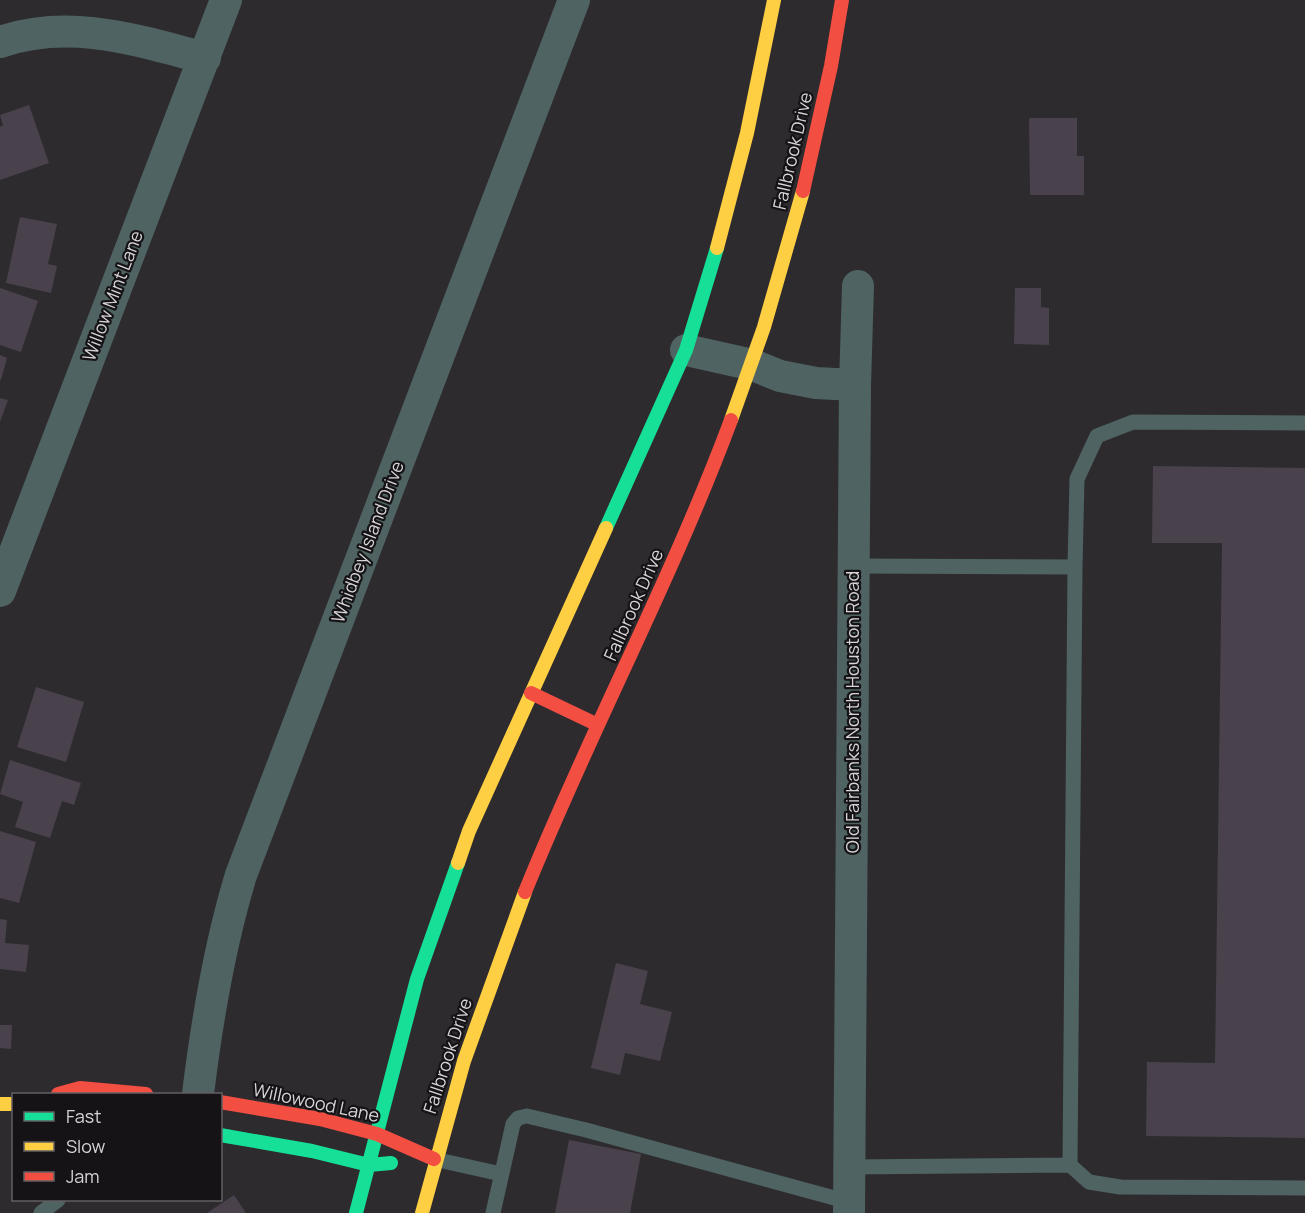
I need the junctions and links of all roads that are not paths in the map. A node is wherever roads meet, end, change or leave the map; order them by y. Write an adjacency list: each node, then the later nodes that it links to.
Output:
1 (226, 0): 6 (street, Willow Mint Lane)
2 (574, 0): 19 (street, Whidbey Island Drive)
3 (774, 0): 8 (main road)
4 (842, 0): 9 (main road, Fallbrook Drive)
5 (0, 42): 6 (street)
6 (205, 58): 14 (street, Willow Mint Lane)
7 (858, 286): 10 (street, Old Fairbanks North Houston Road)
8 (686, 350): 9 (street); 15 (main road)
9 (753, 365): 10 (street); 16 (main road, Fallbrook Drive)
10 (855, 385): 12 (street, Old Fairbanks North Houston Road)
11 (1305, 423): 13 (lane)
12 (854, 566): 13 (lane); 26 (street, Old Fairbanks North Houston Road)
13 (1074, 567): 25 (lane)
14 (0, 591)
15 (531, 693): 16 (main road); 21 (main road)
16 (598, 725): 23 (main road, Fallbrook Drive)
17 (64, 1093): 18 (main road)
18 (127, 1093)
19 (198, 1093)
20 (222, 1102): 21 (main road, Willowood Lane)
21 (377, 1134): 23 (main road, Willowood Lane); 24 (main road)
22 (222, 1135): 24 (main road)
23 (434, 1159): 24 (main road); 27 (lane); 33 (main road, Fallbrook Drive)
24 (369, 1165): 32 (main road)
25 (1070, 1165): 26 (lane); 28 (lane)
26 (849, 1167): 30 (street, Old Fairbanks North Houston Road)
27 (501, 1174): 30 (lane); 34 (lane)
28 (1305, 1188)
29 (57, 1201): 31 (lane)
30 (849, 1207)
31 (41, 1213)
32 (356, 1213)
33 (422, 1213)
34 (493, 1213)

